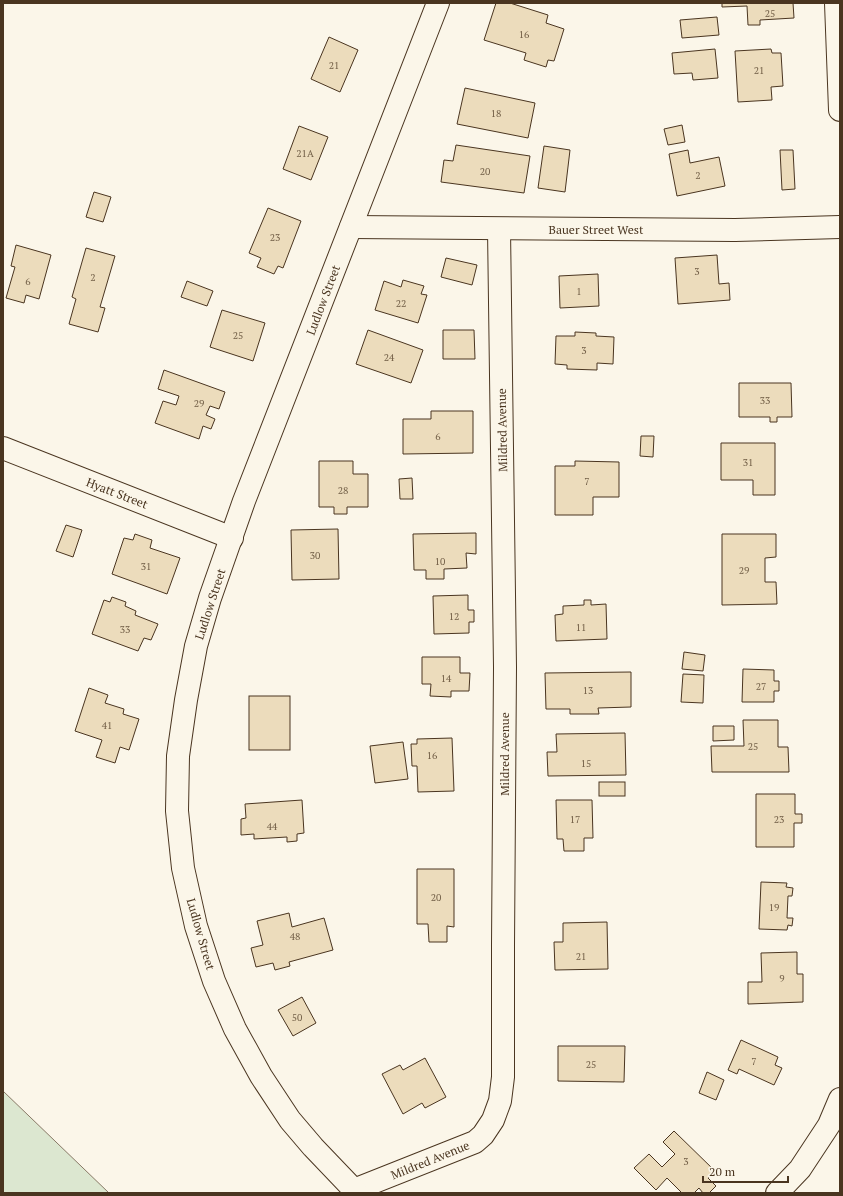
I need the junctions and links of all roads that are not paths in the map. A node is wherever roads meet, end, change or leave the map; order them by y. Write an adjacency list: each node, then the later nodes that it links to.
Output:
1 (438, 3): 4 (street, Ludlow Street)
2 (836, 3): 3 (street)
3 (840, 110)
4 (351, 227): 6 (street, Bauer Street West); 8 (street, Ludlow Street)
5 (840, 227): 6 (street, Bauer Street West)
6 (499, 229): 10 (street, Mildred Avenue)
7 (3, 448): 8 (street, Hyatt Street)
8 (232, 538): 10 (street, Ludlow Street)
9 (840, 1098): 11 (street)
10 (356, 1192)
11 (778, 1193)

